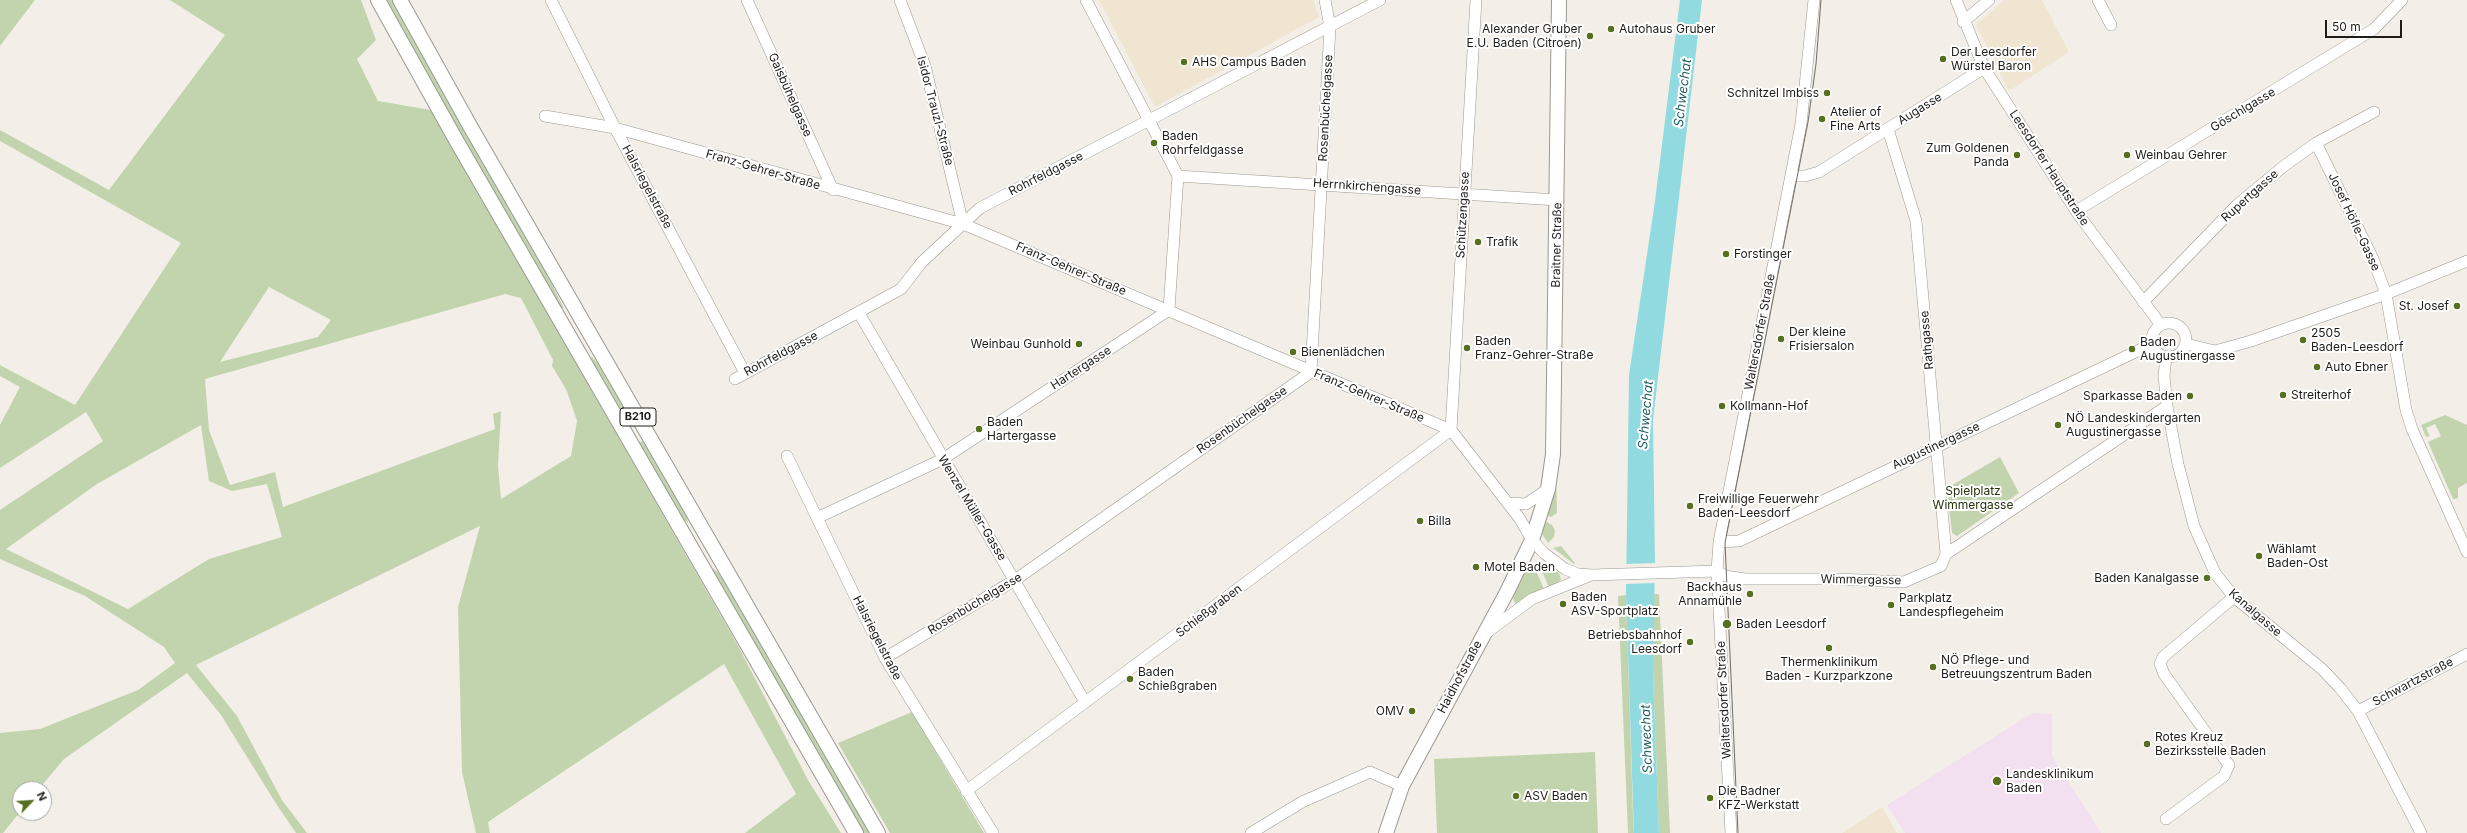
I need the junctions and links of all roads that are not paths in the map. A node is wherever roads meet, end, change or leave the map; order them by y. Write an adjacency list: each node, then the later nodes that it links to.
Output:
1 (378, 0): 70 (main road, B210)
2 (400, 0): 71 (main road, B210)
3 (551, 0): 23 (street, Halsriegelstraße)
4 (747, 0): 29 (street, Gaisbühelgasse)
5 (900, 0): 33 (street, Isidor Trauzl-Straße)
6 (1086, 0): 22 (street)
7 (1325, 0): 18 (street, Rosenbüchelgasse)
8 (1380, 0): 18 (street, Rohrfeldgasse)
9 (1476, 0): 30 (street, Schützengasse)
10 (1559, 0): 31 (main road, Braitner Straße)
11 (1814, 0): 27 (street, Waltersdorfer Straße)
12 (1956, 0): 16 (street, Leesdorfer Hauptstraße)
13 (1989, 0): 16 (street)
14 (2098, 0): 17 (street)
15 (2402, 0): 32 (street, Göschlgasse)
16 (1963, 22): 19 (street, Leesdorfer Hauptstraße)
17 (2111, 25)
18 (1330, 27): 22 (street, Rohrfeldgasse); 28 (street, Rosenbüchelgasse)
19 (1984, 68): 24 (street, Augasse); 32 (street, Leesdorfer Hauptstraße)
20 (2374, 112): 25 (street, Rupertgasse)
21 (545, 116): 23 (street, Franz-Gehrer-Straße)
22 (1150, 120): 26 (street); 33 (street, Rohrfeldgasse)
23 (615, 128): 29 (street, Franz-Gehrer-Straße); 44 (street, Halsriegelstraße)
24 (1888, 129): 27 (street, Augasse); 48 (street, Rathgasse)
25 (2316, 143): 35 (street, Josef Höfle-Gasse); 36 (street, Rupertgasse)
26 (1178, 176): 28 (street, Herrnkirchengasse); 37 (street)
27 (1791, 176): 55 (street, Waltersdorfer Straße)
28 (1323, 184): 30 (street, Herrnkirchengasse); 43 (street, Rosenbüchelgasse)
29 (833, 190): 33 (street, Franz-Gehrer-Straße)
30 (1464, 195): 31 (street, Herrnkirchengasse); 47 (street, Schützengasse)
31 (1557, 200): 51 (main road, Braitner Straße)
32 (2076, 210): 36 (street, Leesdorfer Hauptstraße)
33 (963, 224): 37 (street, Franz-Gehrer-Straße); 38 (street, Rohrfeldgasse)
34 (2467, 261): 35 (street)
35 (2386, 294): 41 (street); 56 (street, Josef Höfle-Gasse)
36 (2143, 302): 39 (street, Leesdorfer Hauptstraße)
37 (1169, 310): 43 (street, Franz-Gehrer-Straße); 50 (street, Hartergasse)
38 (859, 313): 44 (street, Rohrfeldgasse); 50 (street, Wenzel Müller-Gasse)
39 (2161, 325): 40 (street); 41 (street)
40 (2152, 344): 42 (street); 48 (street, Augustinergasse)
41 (2186, 344): 42 (street)
42 (2166, 358): 46 (street, Kanalgasse)
43 (1311, 372): 47 (street, Franz-Gehrer-Straße); 60 (street, Rosenbüchelgasse)
44 (745, 373): 45 (street, Rohrfeldgasse)
45 (735, 379)
46 (2167, 406): 57 (street, Wimmergasse); 61 (street, Kanalgasse)
47 (1451, 430): 52 (street, Franz-Gehrer-Straße); 65 (street, Schießgraben)
48 (1936, 446): 55 (street, Augustinergasse); 57 (street, Rathgasse)
49 (788, 456): 53 (street, Halsriegelstraße)
50 (943, 459): 53 (street, Hartergasse); 60 (street, Wenzel Müller-Gasse)
51 (1548, 489): 52 (street); 54 (main road, Braitner Straße)
52 (1508, 503): 54 (street, Franz-Gehrer-Straße)
53 (819, 517): 64 (street, Halsriegelstraße)
54 (1532, 540): 59 (street, Franz-Gehrer-Straße); 62 (main road, Braitner Straße)
55 (1718, 542): 58 (street, Waltersdorfer Straße)
56 (2467, 552)
57 (1946, 554): 58 (street, Wimmergasse)
58 (1717, 571): 59 (street); 75 (street, Waltersdorfer Straße)
59 (1592, 576): 62 (street, Haidhofstraße)
60 (1015, 580): 64 (street, Rosenbüchelgasse); 65 (street, Wenzel Müller-Gasse)
61 (2234, 597): 66 (street, Kanalgasse); 69 (street)
62 (1482, 636): 67 (main road, Haidhofstraße)
63 (2467, 654): 66 (street, Schwartzstraße)
64 (885, 658): 68 (street, Halsriegelstraße)
65 (1085, 702): 68 (street, Schießgraben)
66 (2358, 711): 76 (street, Kanalgasse)
67 (1402, 786): 73 (street); 74 (main road, Haidhofstraße)
68 (966, 791): 72 (street, Halsriegelstraße)
69 (2166, 819)
70 (856, 833)
71 (878, 833)
72 (993, 833)
73 (1251, 833)
74 (1386, 833)
75 (1731, 833)
76 (2421, 833)

